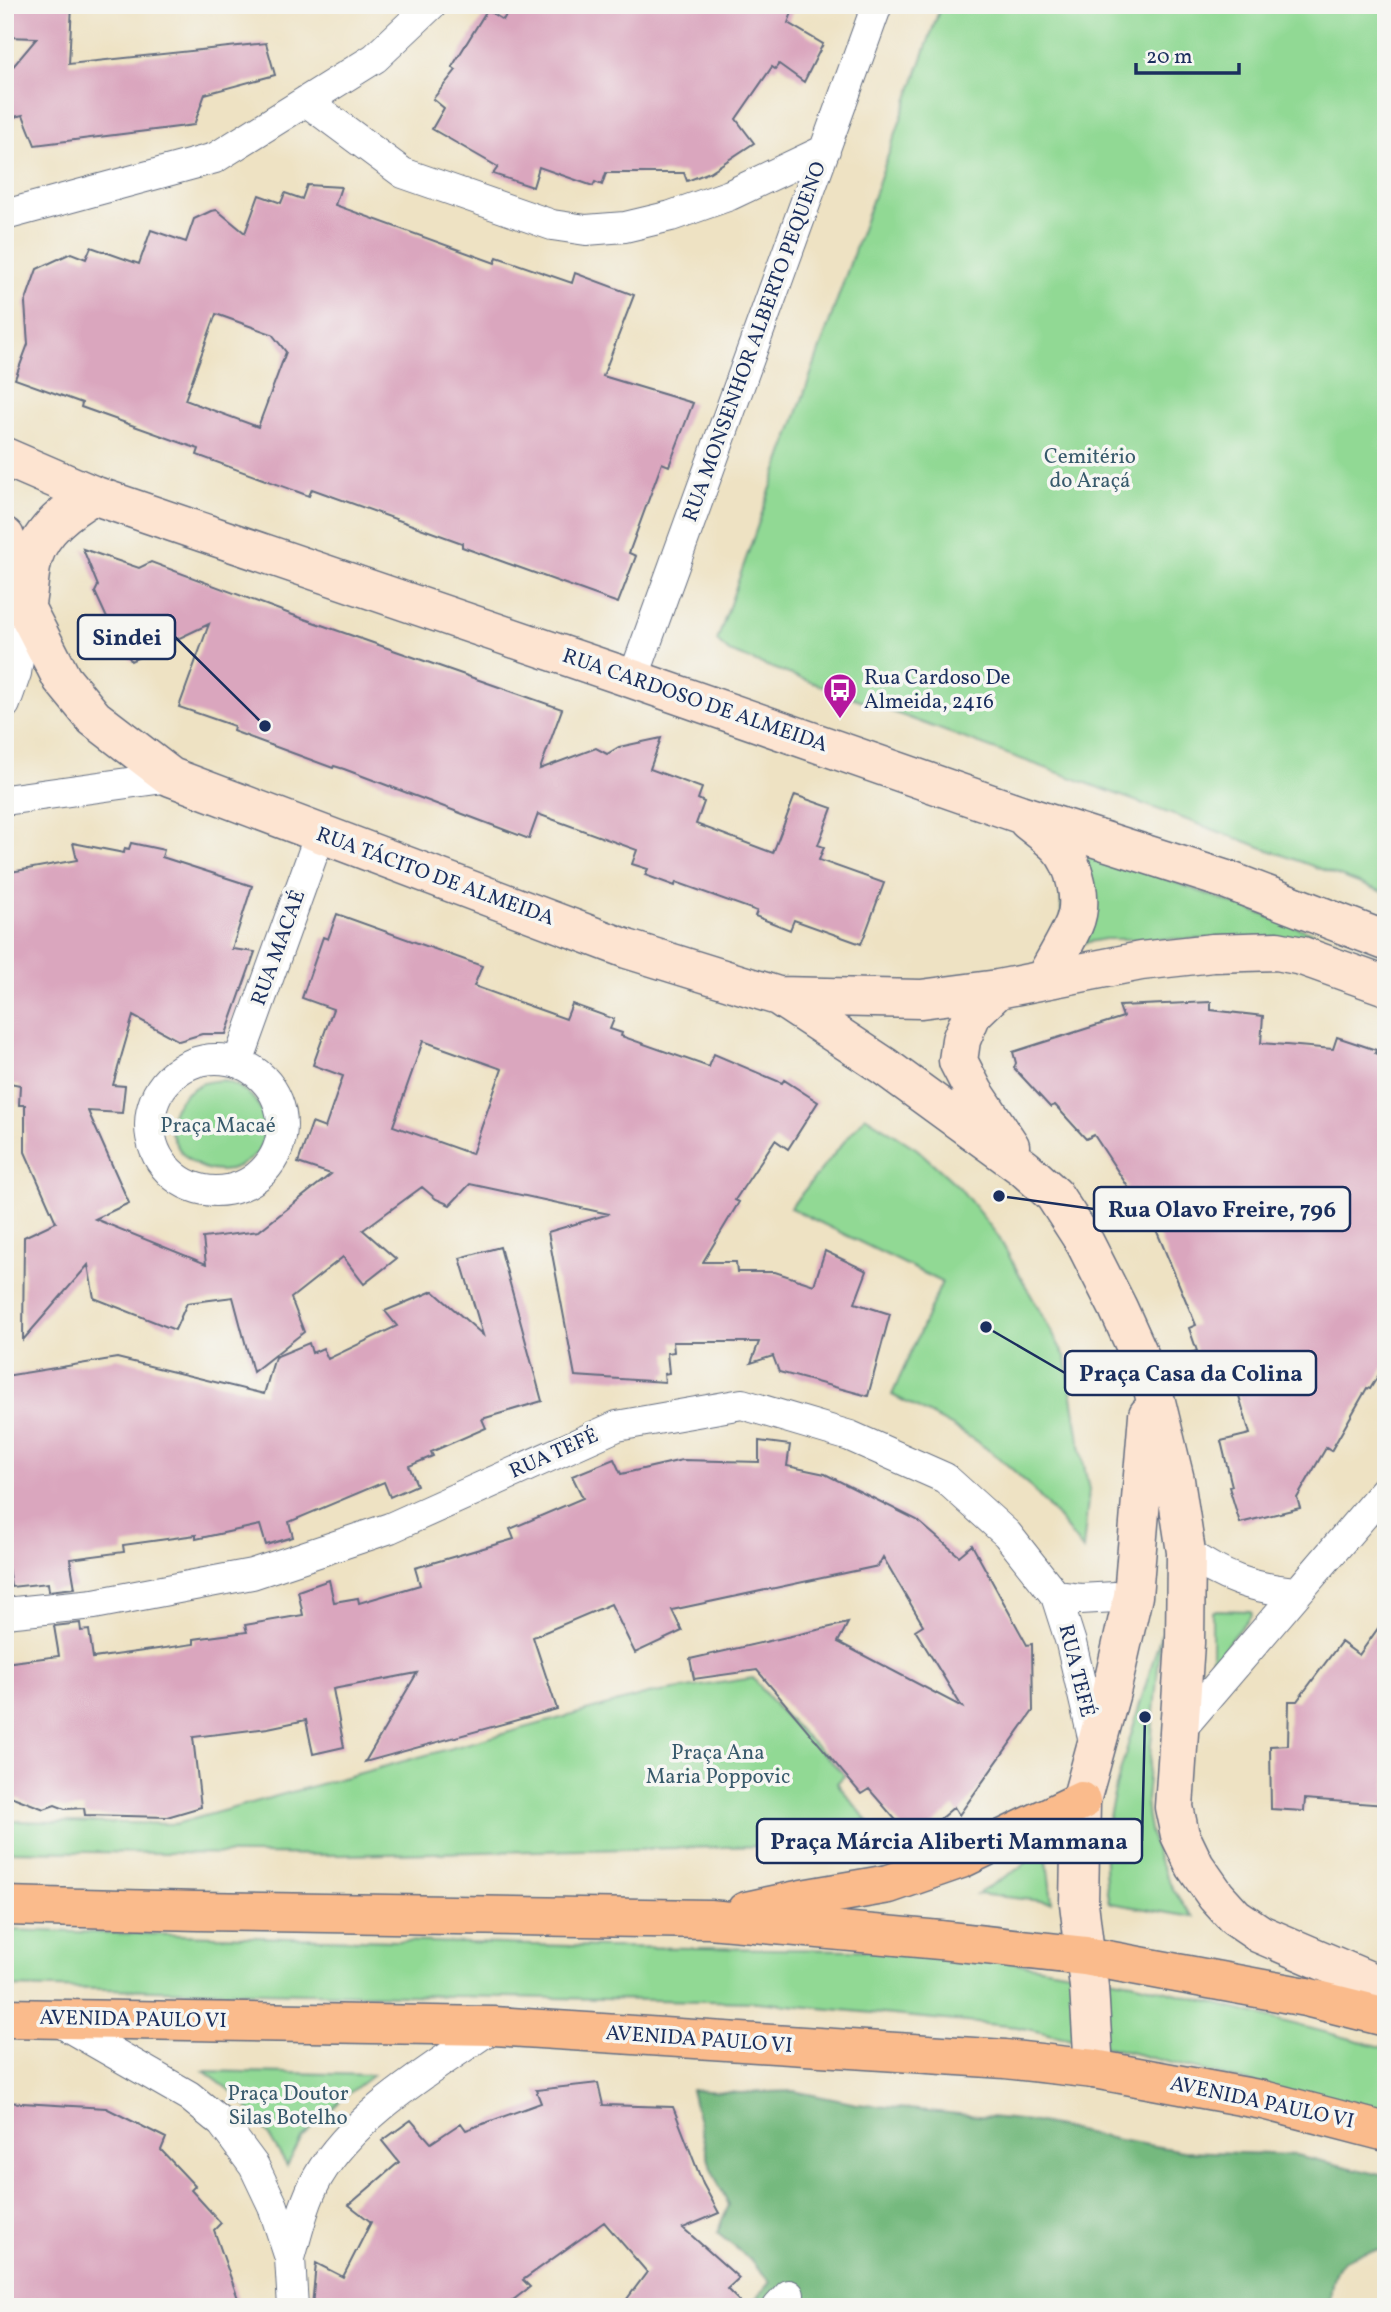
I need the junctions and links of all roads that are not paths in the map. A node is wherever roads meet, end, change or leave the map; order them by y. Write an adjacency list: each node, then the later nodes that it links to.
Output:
1 (431, 5): 3 (street)
2 (877, 5): 4 (street, RUA MONSENHOR ALBERTO PEQUENO)
3 (306, 101): 4 (street); 5 (street)
4 (825, 150): 10 (street, RUA MONSENHOR ALBERTO PEQUENO)
5 (5, 215)
6 (5, 457): 7 (main road, RUA CARDOSO DE ALMEIDA)
7 (93, 495): 9 (main road); 10 (main road, RUA CARDOSO DE ALMEIDA)
8 (5, 537): 9 (main road, RUA TÁCITO DE ALMEIDA)
9 (26, 608): 11 (street); 12 (main road, RUA TÁCITO DE ALMEIDA)
10 (633, 679): 14 (main road, RUA CARDOSO DE ALMEIDA)
11 (5, 704)
12 (171, 777): 13 (street); 15 (main road, RUA TÁCITO DE ALMEIDA)
13 (5, 800)
14 (1020, 814): 16 (main road, RUA CARDOSO DE ALMEIDA); 17 (main road)
15 (320, 834): 20 (main road, RUA TÁCITO DE ALMEIDA); 21 (street, RUA MACAÉ)
16 (1386, 941)
17 (1045, 978): 18 (main road); 19 (main road)
18 (1386, 986)
19 (998, 989): 20 (main road, RUA TÁCITO DE ALMEIDA); 22 (main road)
20 (778, 996): 22 (main road)
21 (238, 1062): 21 (street)
22 (1024, 1168): 23 (main road)
23 (1151, 1381): 25 (main road); 28 (main road)
24 (1386, 1489): 26 (street)
25 (1186, 1552): 26 (street); 30 (main road)
26 (1296, 1592): 30 (street)
27 (1056, 1596): 28 (street, RUA TEFÉ); 29 (street, RUA TEFÉ); 31 (street, RUA TEFÉ)
28 (1133, 1596): 31 (main road)
29 (5, 1613)
30 (1179, 1731): 36 (main road)
31 (1095, 1746): 32 (main road)
32 (1081, 1801): 34 (main road); 35 (main road)
33 (5, 1906): 34 (main road)
34 (709, 1919): 35 (main road)
35 (1085, 1956): 37 (main road); 41 (main road)
36 (1386, 1988)
37 (1386, 2017)
38 (5, 2018): 39 (main road, AVENIDA PAULO VI)
39 (53, 2018): 40 (main road, AVENIDA PAULO VI); 43 (street)
40 (494, 2026): 41 (main road, AVENIDA PAULO VI); 43 (street)
41 (1094, 2069): 42 (main road, AVENIDA PAULO VI)
42 (1386, 2132)
43 (290, 2258): 44 (street)
44 (293, 2307)

